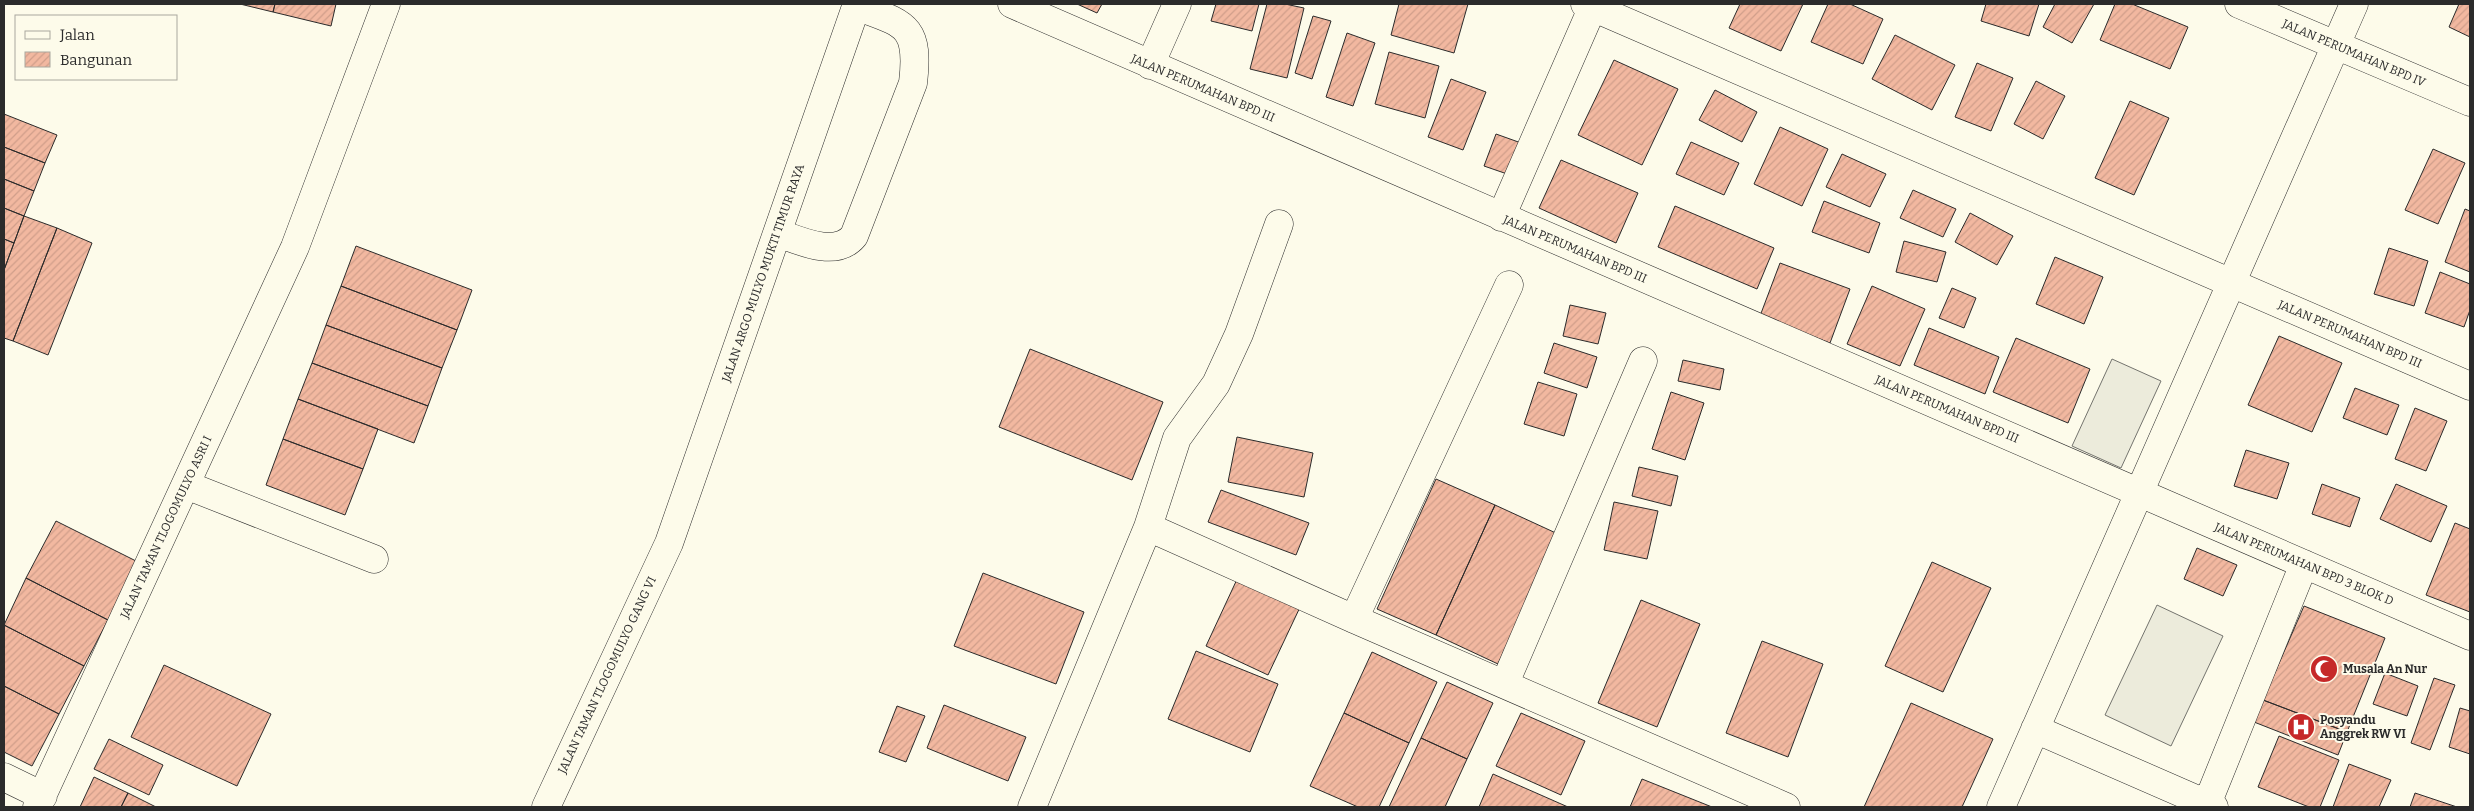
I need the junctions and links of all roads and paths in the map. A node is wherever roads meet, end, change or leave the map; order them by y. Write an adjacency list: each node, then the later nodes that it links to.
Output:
1 (386, 4): 18 (street, JALAN TAMAN TLOGOMULYO ASRI I)
2 (1012, 4): 9 (street, JALAN PERUMAHAN BPD III)
3 (1177, 4): 9 (street)
4 (2239, 4): 8 (street, JALAN PERUMAHAN BPD IV)
5 (2354, 4): 8 (street)
6 (1591, 5): 11 (street); 14 (street, JALAN PERUMAHAN BPD III)
7 (859, 6): 13 (street, JALAN ARGO MULYO MUKTI TIMUR RAYA); 13 (street)
8 (2334, 45): 10 (street, JALAN PERUMAHAN BPD IV); 14 (street)
9 (1150, 65): 11 (street, JALAN PERUMAHAN BPD III)
10 (2470, 102)
11 (1501, 217): 19 (street, JALAN PERUMAHAN BPD III)
12 (1279, 224): 20 (street)
13 (785, 235): 21 (street, JALAN ARGO MULYO MUKTI TIMUR RAYA)
14 (2230, 282): 17 (street, JALAN PERUMAHAN BPD III); 19 (street)
15 (1508, 285): 24 (street)
16 (1643, 361): 26 (street)
17 (2470, 386)
18 (186, 485): 22 (street); 29 (street, JALAN TAMAN TLOGOMULYO ASRI I)
19 (2138, 492): 23 (street, JALAN PERUMAHAN BPD 3 BLOK D); 27 (street)
20 (1148, 527): 24 (street); 32 (street)
21 (669, 543): 31 (street, JALAN TAMAN TLOGOMULYO GANG VI)
22 (374, 559)
23 (2304, 564): 25 (street, JALAN PERUMAHAN BPD 3 BLOK D); 30 (street)
24 (1354, 619): 26 (street)
25 (2470, 636)
26 (1504, 683): 33 (street)
27 (2034, 729): 30 (street); 34 (street)
28 (4, 777): 29 (street)
29 (40, 802)
30 (2211, 806)
31 (546, 807)
32 (1032, 807)
33 (1786, 807)
34 (2001, 807)

